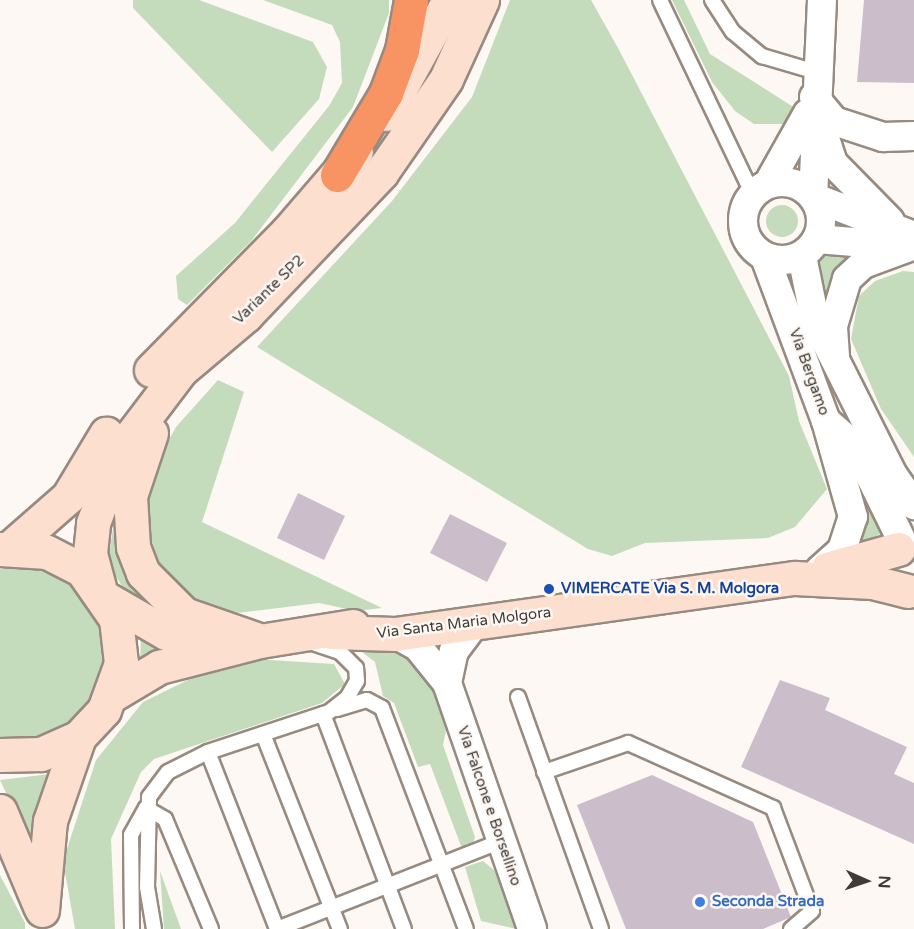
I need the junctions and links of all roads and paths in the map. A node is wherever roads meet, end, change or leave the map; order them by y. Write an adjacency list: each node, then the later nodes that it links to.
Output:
1 (411, 0): 9 (highway)
2 (449, 0): 9 (main road, Variante SP2)
3 (482, 0): 15 (main road, Variante SP2)
4 (660, 0): 10 (lane)
5 (712, 0): 7 (lane)
6 (822, 0): 7 (street)
7 (815, 85): 8 (street); 10 (street); 11 (street); 12 (street)
8 (914, 136)
9 (337, 175): 20 (main road, Variante SP2)
10 (763, 187): 11 (street); 14 (street)
11 (813, 197): 12 (street); 13 (street)
12 (909, 240): 13 (street); 16 (street)
13 (809, 247): 14 (street); 16 (street, Via Bergamo)
14 (765, 257): 17 (street, Via Bergamo)
15 (246, 315): 22 (main road, Variante SP2); 28 (main road)
16 (836, 367): 18 (street, Via Bergamo)
17 (826, 421): 19 (street, Via Bergamo); 21 (street)
18 (914, 505)
19 (904, 540): 21 (main road, Via Santa Maria Molgora); 23 (main road)
20 (6, 548): 22 (main road, Via Santa Maria Molgora)
21 (807, 574): 23 (main road, Via Santa Maria Molgora); 24 (main road, Via Santa Maria Molgora)
22 (103, 593): 28 (main road, Via Santa Maria Molgora); 30 (main road, Variante SP2)
23 (911, 594)
24 (597, 602): 25 (main road, Via Santa Maria Molgora); 26 (main road, Via Santa Maria Molgora)
25 (474, 624): 27 (main road, Via Santa Maria Molgora); 29 (street)
26 (331, 632): 27 (main road, Via Santa Maria Molgora); 28 (main road, Via Santa Maria Molgora)
27 (395, 634): 29 (street, Via Falcone e Borsellino)
28 (273, 639): 30 (main road, Via Santa Maria Molgora); 32 (lane)
29 (447, 683): 40 (street, Via Falcone e Borsellino)
30 (112, 695): 34 (main road)
31 (518, 697): 37 (lane)
32 (326, 713): 33 (lane); 41 (lane); 42 (lane)
33 (263, 734): 35 (lane); 43 (lane)
34 (79, 737): 36 (main road); 44 (main road)
35 (208, 752): 38 (lane); 48 (lane)
36 (0, 755)
37 (544, 771): 53 (lane); 54 (lane)
38 (146, 808): 45 (lane); 46 (lane); 47 (lane)
39 (0, 811): 44 (main road)
40 (501, 841): 41 (lane); 52 (street, Via Falcone e Borsellino)
41 (439, 862): 42 (lane); 51 (lane)
42 (388, 886): 43 (lane); 50 (lane)
43 (331, 907): 48 (lane); 49 (lane)
44 (44, 920)
45 (132, 929)
46 (154, 929)
47 (211, 929)
48 (277, 929)
49 (340, 929)
50 (404, 929)
51 (466, 929)
52 (532, 929)
53 (601, 929)
54 (791, 929)

